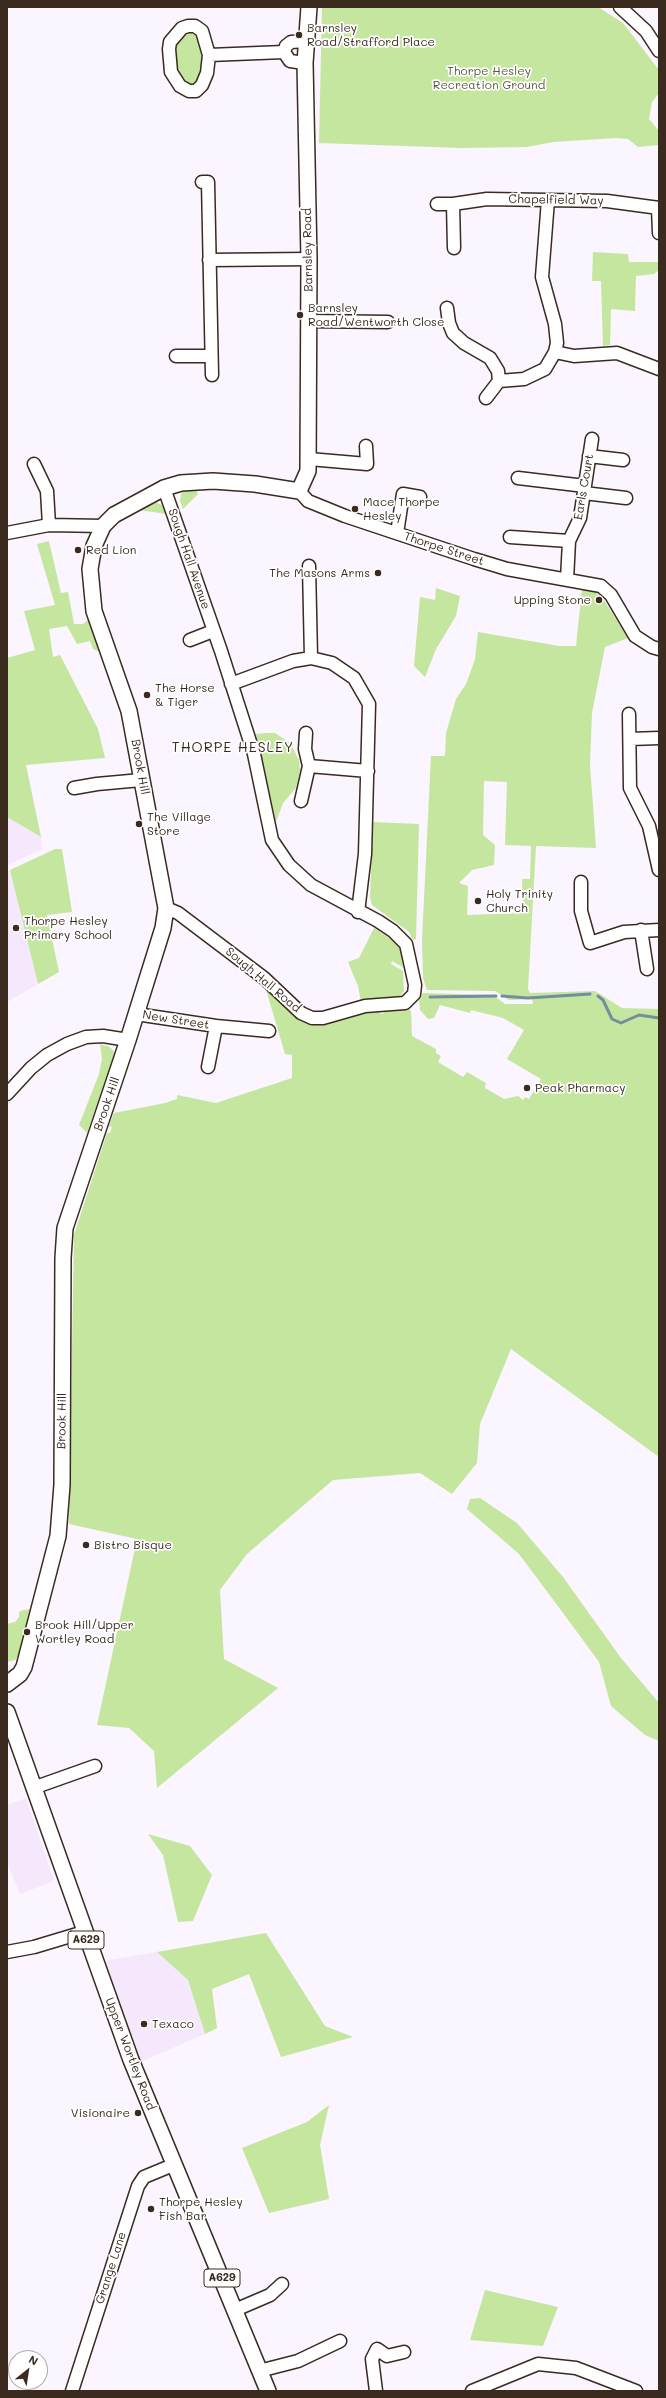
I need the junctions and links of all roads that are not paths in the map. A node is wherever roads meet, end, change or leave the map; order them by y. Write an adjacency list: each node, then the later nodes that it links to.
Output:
1 (309, 7): 3 (main road, Barnsley Road)
2 (620, 7): 4 (street)
3 (306, 42): 5 (street); 7 (main road, Barnsley Road)
4 (659, 51)
5 (284, 52): 6 (street); 7 (street)
6 (208, 55): 6 (street)
7 (305, 64): 15 (main road, Barnsley Road)
8 (202, 182): 16 (street)
9 (548, 200): 11 (street, Chapelfield Way); 12 (street, Chapelfield Way); 20 (street)
10 (437, 204): 11 (street, Chapelfield Way)
11 (453, 204): 14 (street)
12 (658, 208): 13 (street)
13 (659, 233)
14 (454, 248)
15 (309, 259): 16 (street); 18 (main road, Barnsley Road)
16 (209, 260): 22 (street)
17 (447, 308): 25 (street)
18 (308, 320): 19 (street); 30 (main road, Barnsley Road)
19 (388, 322)
20 (555, 352): 23 (street); 25 (street)
21 (176, 356): 22 (street)
22 (211, 356): 24 (street)
23 (659, 369)
24 (212, 375)
25 (499, 380): 26 (street)
26 (486, 398)
27 (592, 439): 29 (street, Earls Court)
28 (366, 446): 30 (street)
29 (589, 456): 31 (street); 35 (street, Earls Court)
30 (309, 459): 36 (main road, Barnsley Road)
31 (623, 460)
32 (34, 464): 39 (street)
33 (518, 478): 35 (street)
34 (164, 488): 36 (main road, Thorpe Street); 40 (main road, Thorpe Street); 47 (street, Sough Hall Avenue)
35 (584, 489): 38 (street); 44 (street, Earls Court)
36 (299, 491): 42 (street, Thorpe Street)
37 (420, 497): 42 (street)
38 (626, 498)
39 (49, 525): 40 (street); 41 (street)
40 (103, 526): 58 (main road, Brook Hill)
41 (7, 533)
42 (397, 533): 46 (street, Thorpe Street)
43 (510, 537): 44 (street)
44 (569, 541): 46 (street, Earls Court)
45 (309, 566): 50 (street)
46 (567, 580): 49 (street, Thorpe Street)
47 (213, 631): 48 (street); 51 (street, Sough Hall Avenue)
48 (190, 640)
49 (659, 650)
50 (311, 658): 51 (street); 57 (street)
51 (231, 684): 65 (street, Sough Hall Avenue)
52 (629, 714): 55 (street)
53 (306, 733): 56 (street)
54 (659, 738): 55 (street)
55 (630, 739): 61 (street)
56 (309, 766): 57 (street); 60 (street)
57 (368, 771): 65 (street)
58 (141, 780): 59 (street); 64 (main road, Brook Hill)
59 (74, 788)
60 (301, 801)
61 (654, 824): 62 (street)
62 (659, 870)
63 (581, 882): 67 (street)
64 (166, 908): 69 (street, Sough Hall Road); 70 (main road, Brook Hill)
65 (358, 912): 69 (street, Sough Hall Avenue)
66 (659, 926): 67 (street)
67 (640, 930): 68 (street)
68 (647, 968)
69 (414, 994)
70 (136, 1014): 71 (street, New Street); 73 (main road, Brook Hill)
71 (216, 1026): 72 (street, New Street); 74 (street, New Street)
72 (269, 1032)
73 (128, 1040): 75 (street); 76 (main road, Brook Hill)
74 (208, 1067)
75 (7, 1094)
76 (7, 1684)
77 (7, 1712): 79 (main road, Upper Wortley Road / A629)
78 (95, 1766): 79 (street)
79 (33, 1788): 80 (main road, Upper Wortley Road / A629)
80 (84, 1932): 81 (street); 82 (main road, Upper Wortley Road / A629)
81 (7, 1952)
82 (173, 2165): 84 (main road, Upper Wortley Road / A629); 88 (street, Grange Lane)
83 (282, 2284): 84 (street)
84 (235, 2310): 87 (main road, Upper Wortley Road / A629)
85 (340, 2341): 87 (street)
86 (404, 2352): 90 (street)
87 (259, 2371): 89 (main road, Upper Wortley Road / A629)
88 (72, 2391)
89 (268, 2391)
90 (376, 2391)
91 (472, 2391): 92 (street)
92 (636, 2391)

